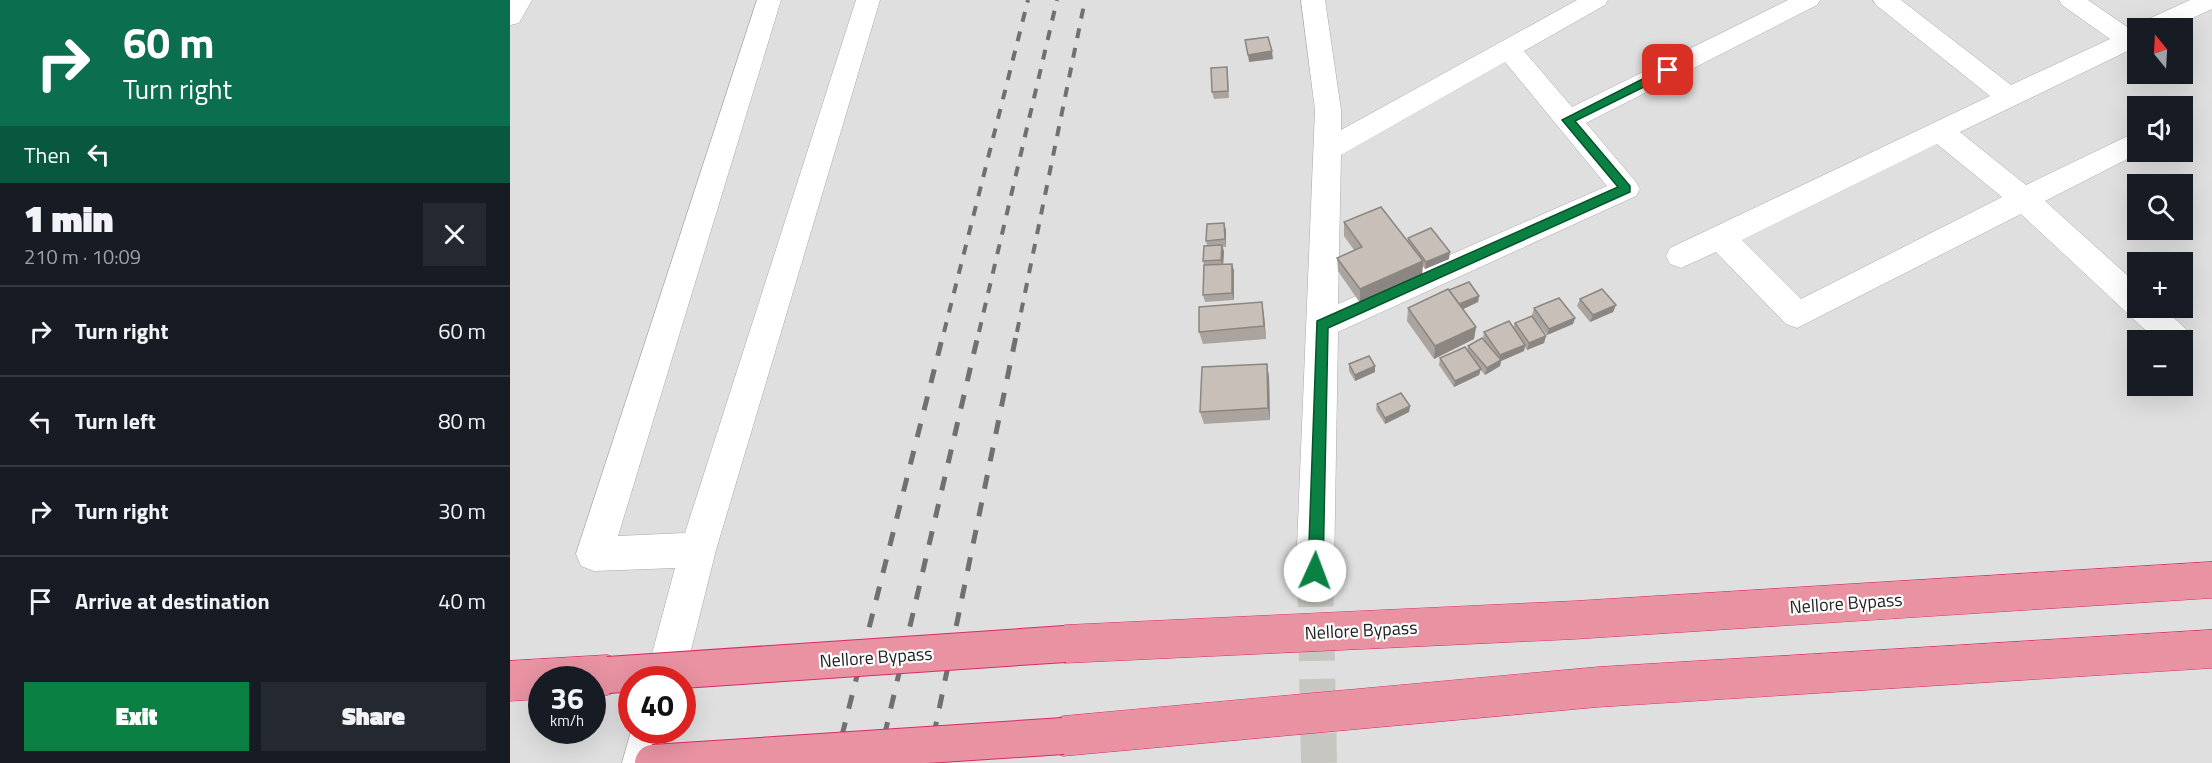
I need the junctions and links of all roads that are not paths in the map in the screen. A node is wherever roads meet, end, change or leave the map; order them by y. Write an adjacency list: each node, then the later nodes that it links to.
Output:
1 (520, 0): 10 (street)
2 (770, 0): 27 (street)
3 (868, 0): 27 (street)
4 (1596, 0): 14 (street)
5 (1808, 0): 16 (street)
6 (1886, 0): 15 (street)
7 (2071, 0): 12 (street)
8 (1315, 1): 19 (street)
9 (2202, 5): 11 (street)
10 (510, 17)
11 (2174, 18)
12 (2127, 28)
13 (2127, 40): 15 (street)
14 (1508, 49): 16 (street); 19 (street)
15 (2009, 97): 17 (street)
16 (1568, 120): 25 (street)
17 (1940, 131): 20 (street); 21 (street)
18 (2127, 147): 20 (street)
19 (1327, 150): 25 (street)
20 (2024, 199): 21 (street); 23 (street)
21 (1720, 237): 22 (street)
22 (1681, 256)
23 (2127, 294)
24 (2153, 318): 26 (street)
25 (1322, 325): 28 (street)
26 (2166, 330)
27 (698, 550): 31 (street)
28 (1315, 571)
29 (2212, 580): 32 (highway, Nellore Bypass, bridge)
30 (2212, 649): 35 (highway, bridge)
31 (669, 666)
32 (510, 681)
33 (648, 744): 34 (street)
34 (643, 763)
35 (653, 763)

